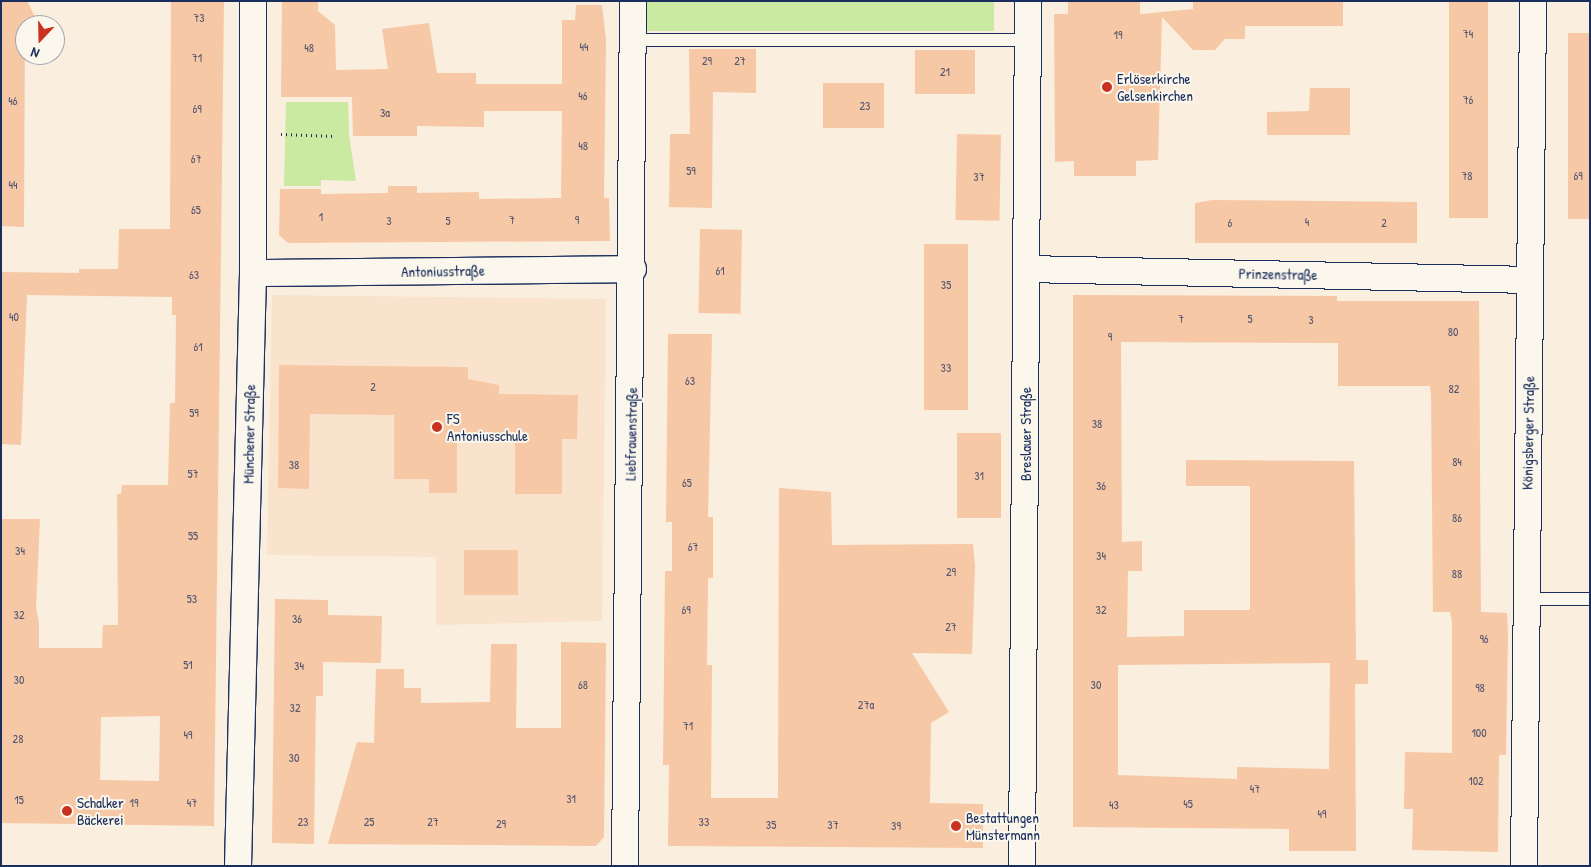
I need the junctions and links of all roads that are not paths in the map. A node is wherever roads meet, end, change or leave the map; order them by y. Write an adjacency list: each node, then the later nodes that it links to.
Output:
1 (253, 1): 9 (street, Münchener Straße)
2 (633, 1): 5 (street, Liebfrauenstraße)
3 (1028, 1): 6 (street, Breslauer Straße)
4 (1533, 1): 10 (street, Königsberger Straße)
5 (633, 40): 6 (lane); 7 (street, Liebfrauenstraße)
6 (1028, 40): 8 (street, Breslauer Straße)
7 (633, 269): 9 (street, Antoniusstraße); 14 (street, Liebfrauenstraße)
8 (1027, 269): 10 (street, Prinzenstraße); 15 (street, Breslauer Straße)
9 (252, 274): 13 (street, Münchener Straße)
10 (1530, 280): 11 (street, Königsberger Straße)
11 (1527, 599): 12 (lane); 16 (street, Königsberger Straße)
12 (1590, 599)
13 (238, 866)
14 (625, 866)
15 (1022, 866)
16 (1524, 866)

